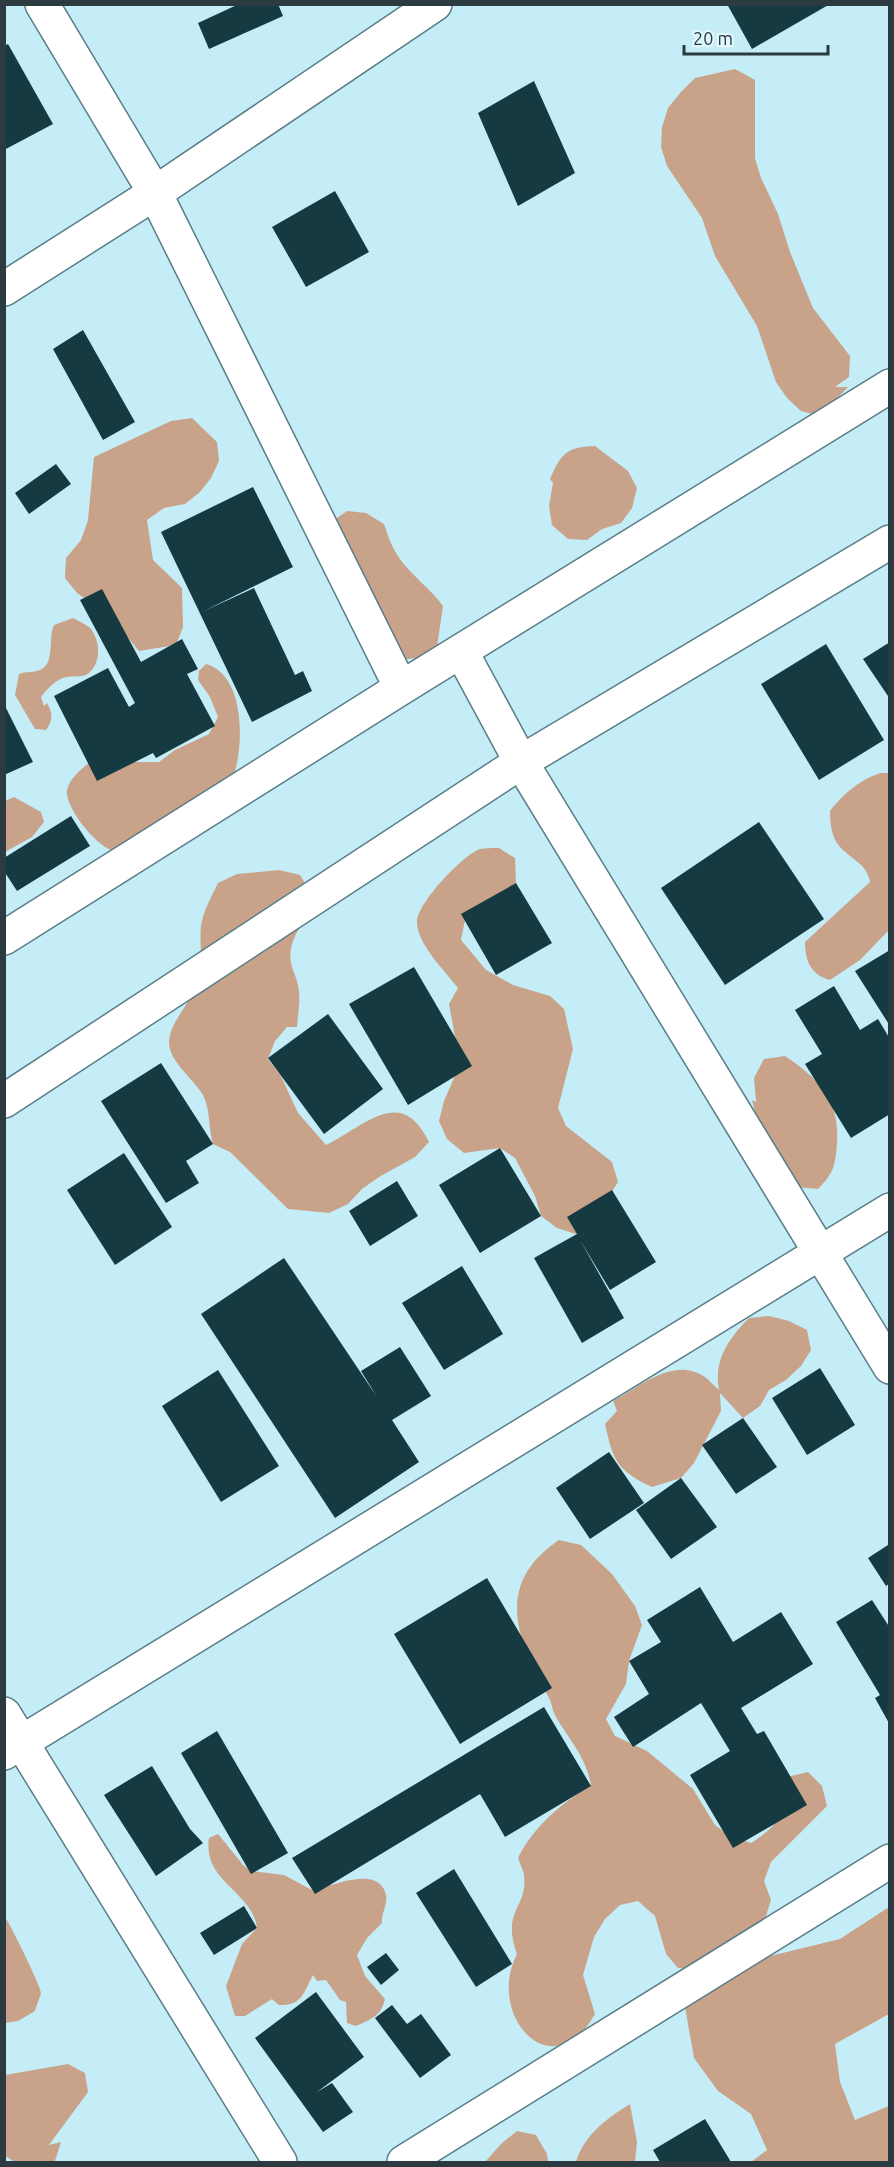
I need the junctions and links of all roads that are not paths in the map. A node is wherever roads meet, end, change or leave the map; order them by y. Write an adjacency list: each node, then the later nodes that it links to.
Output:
1 (42, 4): 3 (street)
2 (435, 4): 3 (street)
3 (155, 193): 4 (street); 8 (street)
4 (4, 289)
5 (890, 386): 7 (street)
6 (890, 542): 9 (street)
7 (461, 651): 8 (street); 9 (street)
8 (401, 688): 10 (street)
9 (520, 762): 11 (street); 13 (street)
10 (4, 938)
11 (4, 1101)
12 (890, 1210): 13 (street)
13 (820, 1253): 14 (street); 16 (street)
14 (890, 1366)
15 (4, 1714): 16 (street)
16 (14, 1747): 18 (street)
17 (890, 1861): 19 (street)
18 (280, 2163)
19 (404, 2163)

